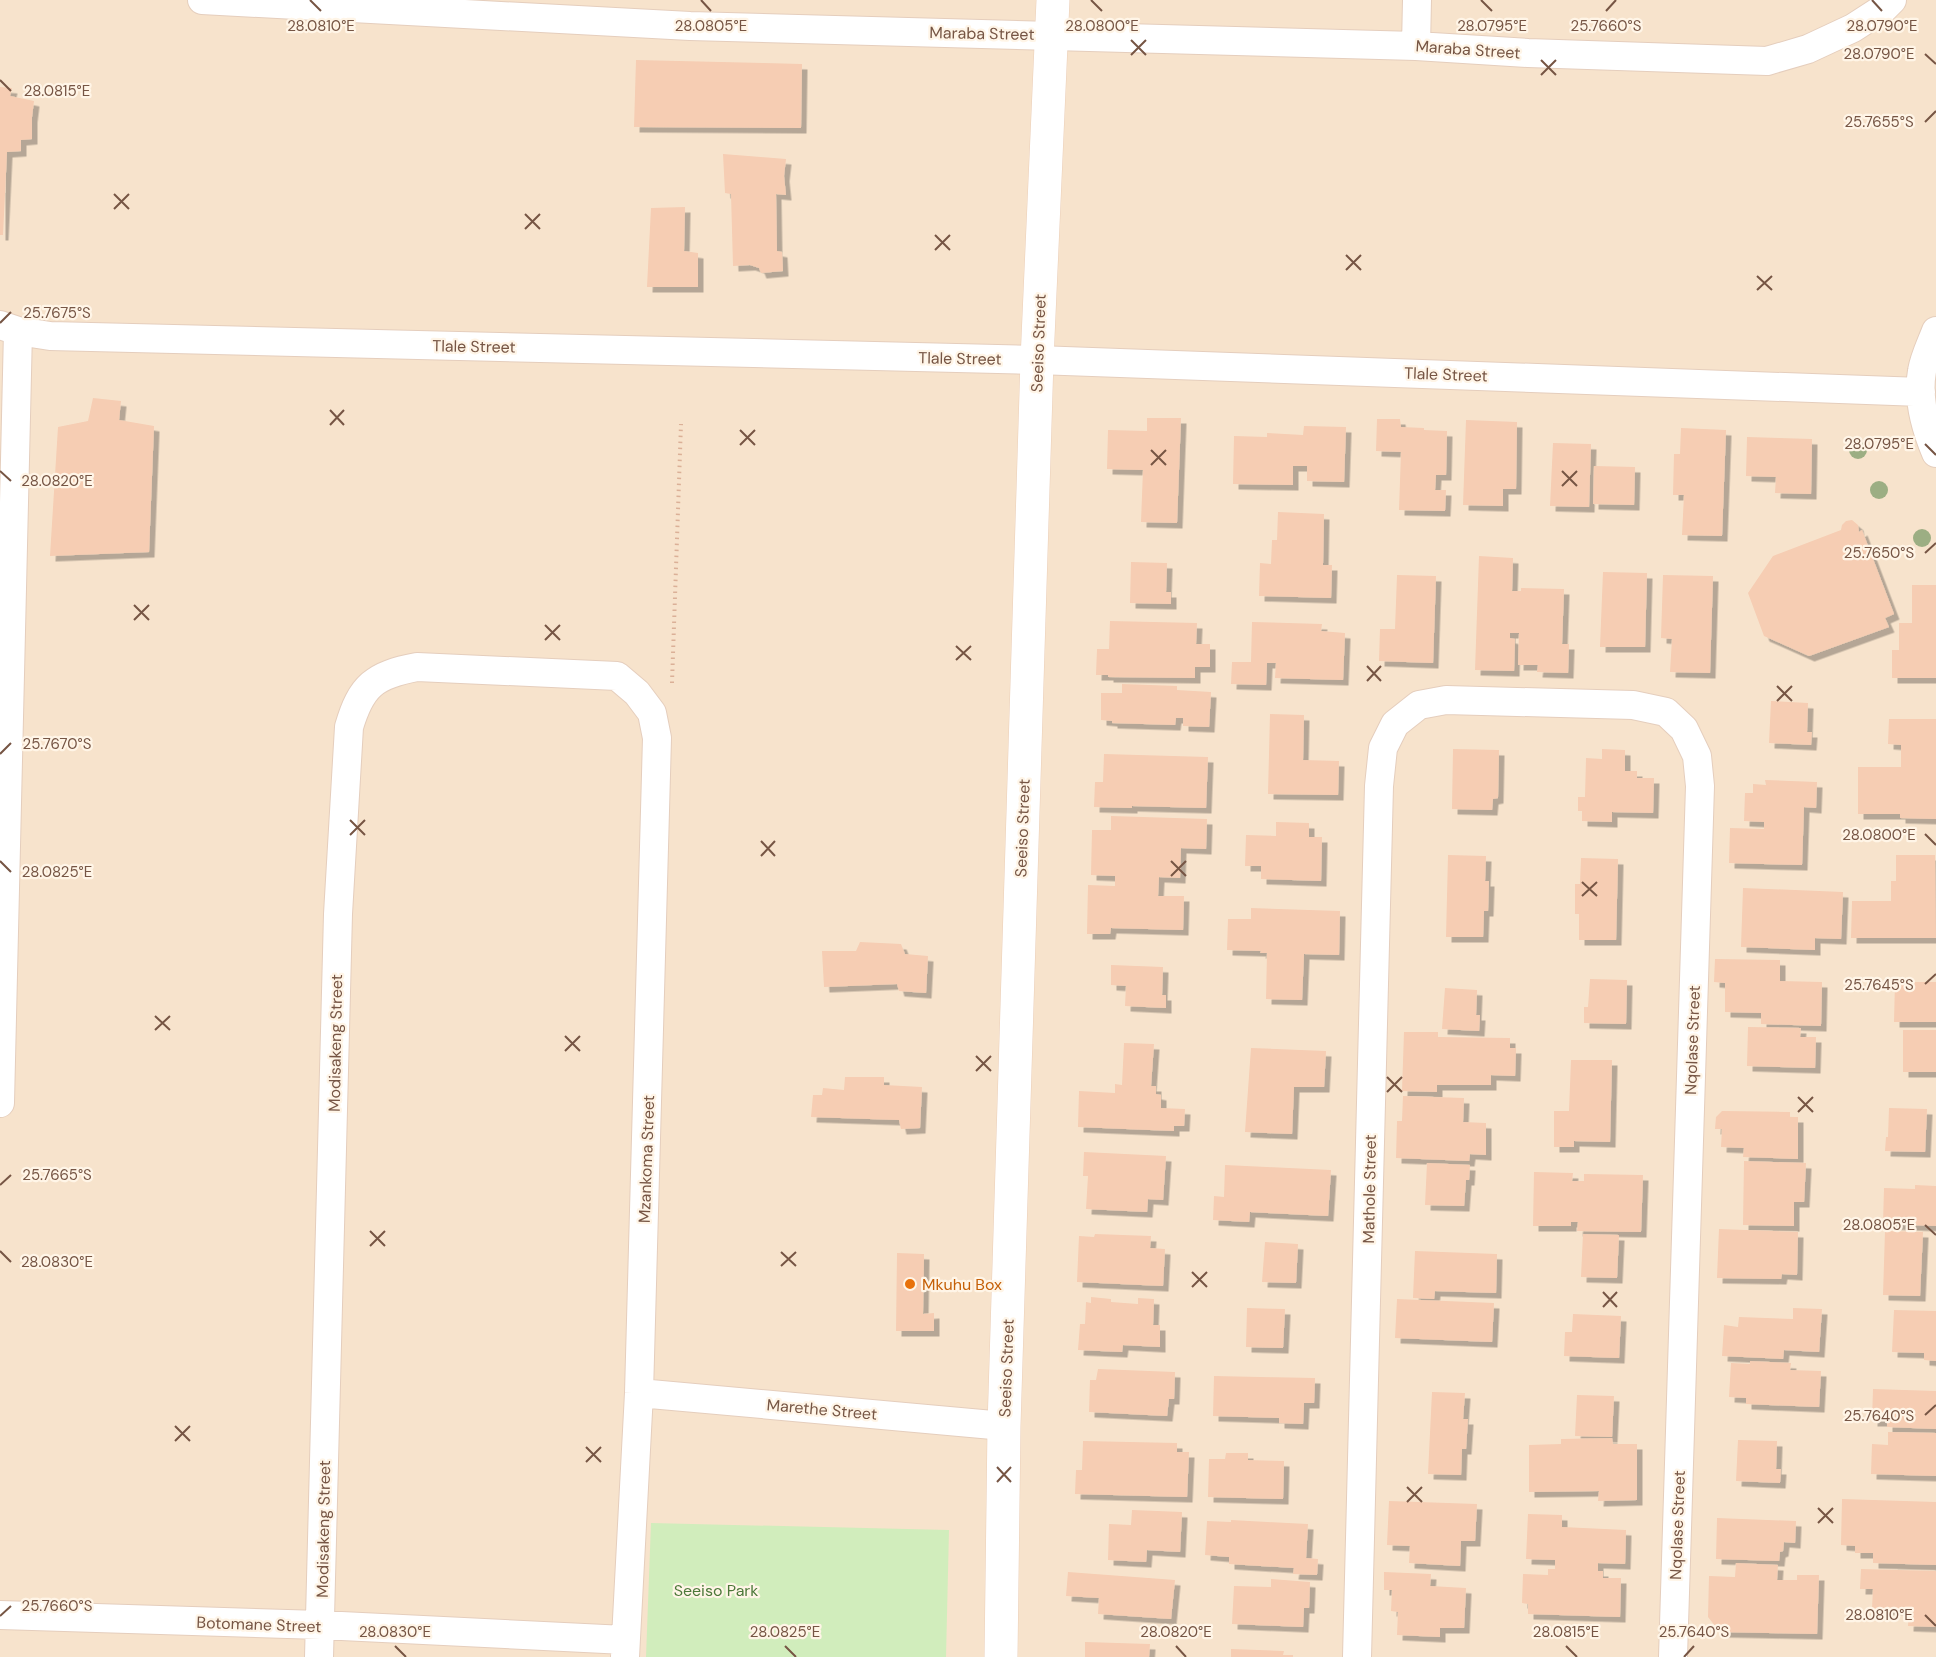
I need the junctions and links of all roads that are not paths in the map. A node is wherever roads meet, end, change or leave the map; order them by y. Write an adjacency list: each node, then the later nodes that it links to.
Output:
1 (202, 0): 5 (street, Maraba Street)
2 (1053, 0): 7 (street, Seeiso Street)
3 (1417, 0): 8 (street)
4 (1892, 0): 8 (street, Maraba Street)
5 (366, 4): 6 (street, Maraba Street)
6 (691, 13): 7 (street, Maraba Street)
7 (1053, 35): 8 (street, Maraba Street); 11 (street, Seeiso Street)
8 (1416, 46)
9 (9, 328): 11 (street, Tlale Street); 16 (street)
10 (1936, 331): 12 (street)
11 (1037, 360): 12 (street, Tlale Street); 18 (street, Seeiso Street)
12 (1921, 392): 13 (street)
13 (1936, 453)
14 (616, 676): 17 (street, Mzankoma Street); 20 (street, Modisakeng Street)
15 (1395, 724): 24 (street, Mathole Street); 25 (street, Nqolase Street)
16 (0, 1103)
17 (639, 1393): 18 (street, Marethe Street); 21 (street, Mzankoma Street)
18 (1004, 1426): 23 (street, Seeiso Street)
19 (0, 1615): 20 (street, Botomane Street)
20 (321, 1625): 21 (street, Botomane Street); 22 (street, Modisakeng Street)
21 (625, 1648)
22 (320, 1657)
23 (1001, 1657)
24 (1357, 1657)
25 (1673, 1657)

